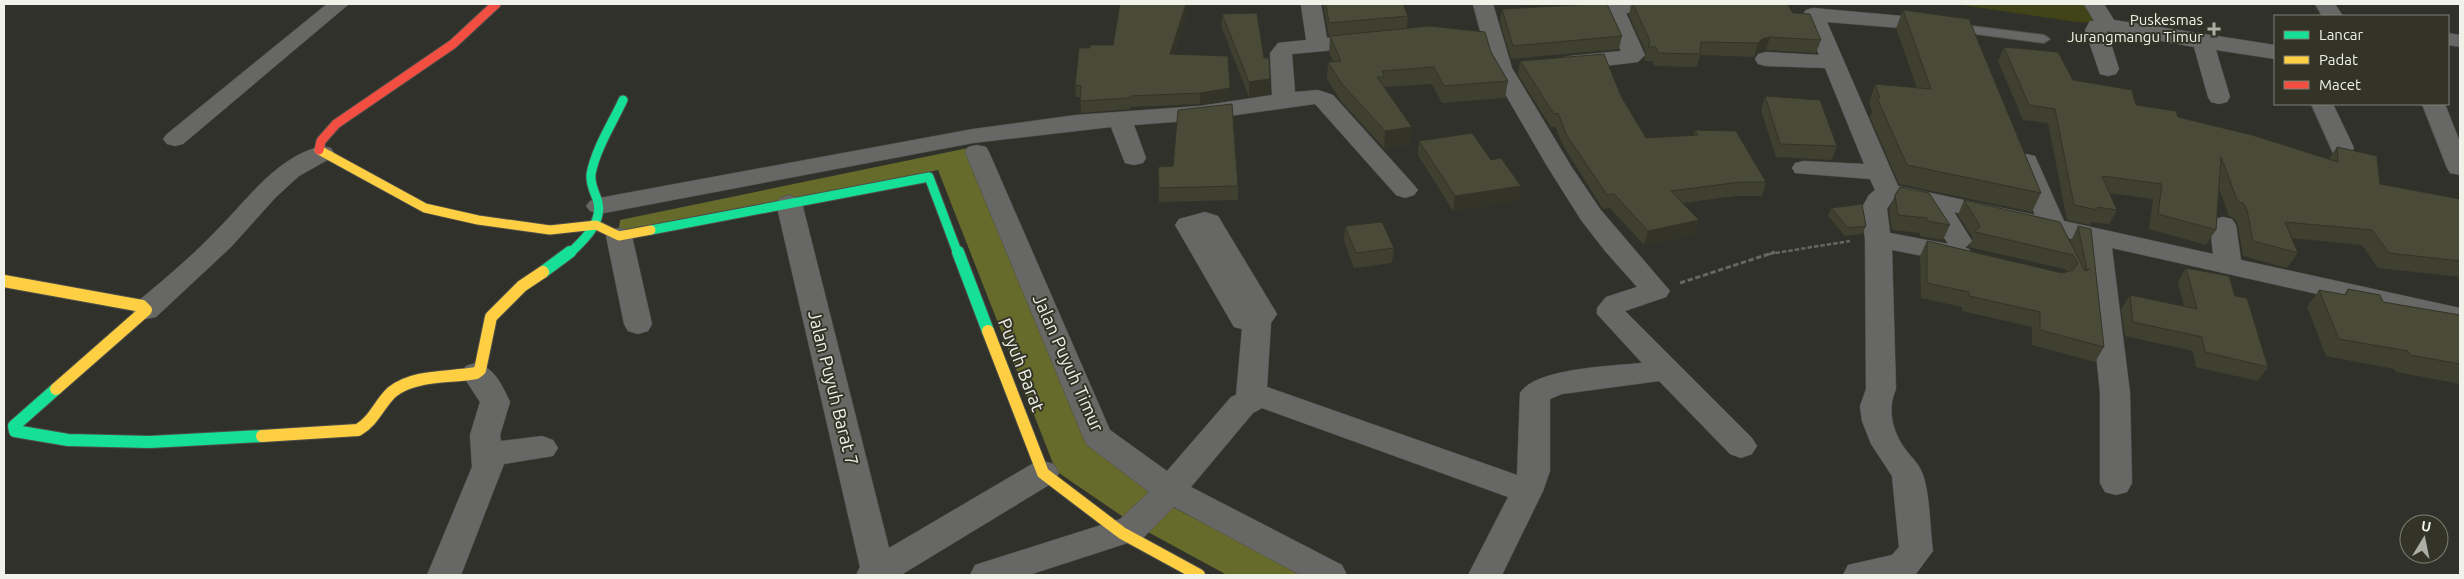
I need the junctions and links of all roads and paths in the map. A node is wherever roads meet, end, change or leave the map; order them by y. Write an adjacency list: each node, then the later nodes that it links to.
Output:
1 (339, 4): 29 (street)
2 (496, 4): 32 (street)
3 (1311, 4): 14 (street)
4 (1681, 4): 5 (street)
5 (1612, 6): 8 (street); 18 (street)
6 (1841, 9): 10 (street); 20 (street)
7 (1491, 10): 49 (street)
8 (1554, 10)
9 (2102, 17): 13 (street); 19 (street)
10 (1972, 30): 12 (lane); 16 (street)
11 (1392, 39): 14 (street)
12 (2044, 39)
13 (2203, 42): 15 (street); 22 (street)
14 (1318, 46): 24 (street)
15 (2274, 52)
16 (1983, 57)
17 (1766, 59): 20 (street)
18 (1551, 64)
19 (2108, 69)
20 (1836, 70): 21 (street); 36 (street)
21 (1795, 77)
22 (2219, 97)
23 (623, 100): 40 (street)
24 (1284, 100): 27 (street); 37 (street)
25 (2322, 105): 30 (street)
26 (2434, 105): 35 (street)
27 (1120, 119): 33 (street); 40 (street)
28 (2016, 137): 42 (street)
29 (175, 139)
30 (2342, 148)
31 (977, 152): 63 (street, Jalan Puyuh Timur)
32 (322, 153): 40 (street); 50 (street)
33 (1134, 158)
34 (1804, 168): 36 (street)
35 (2459, 168)
36 (1884, 182): 38 (street); 44 (street)
37 (1406, 190)
38 (1933, 200): 42 (street); 45 (street)
39 (789, 203): 40 (street); 60 (street, Puyuh Barat); 65 (street, Jalan Puyuh Barat 7)
40 (605, 222): 52 (street); 55 (street)
41 (2224, 225): 47 (street)
42 (2053, 226): 43 (street)
43 (2098, 238): 47 (street); 61 (street)
44 (1878, 239): 46 (street); 49 (path); 71 (street)
45 (1959, 241)
46 (1979, 260)
47 (2228, 266): 51 (street)
48 (4, 281): 50 (street)
49 (1656, 291): 54 (street)
50 (146, 310): 55 (street)
51 (2460, 317)
52 (638, 324)
53 (1257, 324): 56 (street)
54 (1665, 370): 57 (street); 62 (street)
55 (476, 373): 59 (street)
56 (1252, 400): 62 (street); 63 (street)
57 (1741, 446)
58 (542, 448): 59 (street)
59 (488, 454): 66 (street)
60 (1043, 473): 64 (street); 65 (street)
61 (2116, 483)
62 (1527, 491): 70 (street)
63 (1167, 493): 64 (street); 69 (street, Jalan Puyuh Timur)
64 (1126, 531): 67 (street); 68 (street)
65 (876, 574)
66 (444, 575)
67 (986, 575)
68 (1199, 575)
69 (1330, 575)
70 (1484, 575)
71 (1860, 575)

